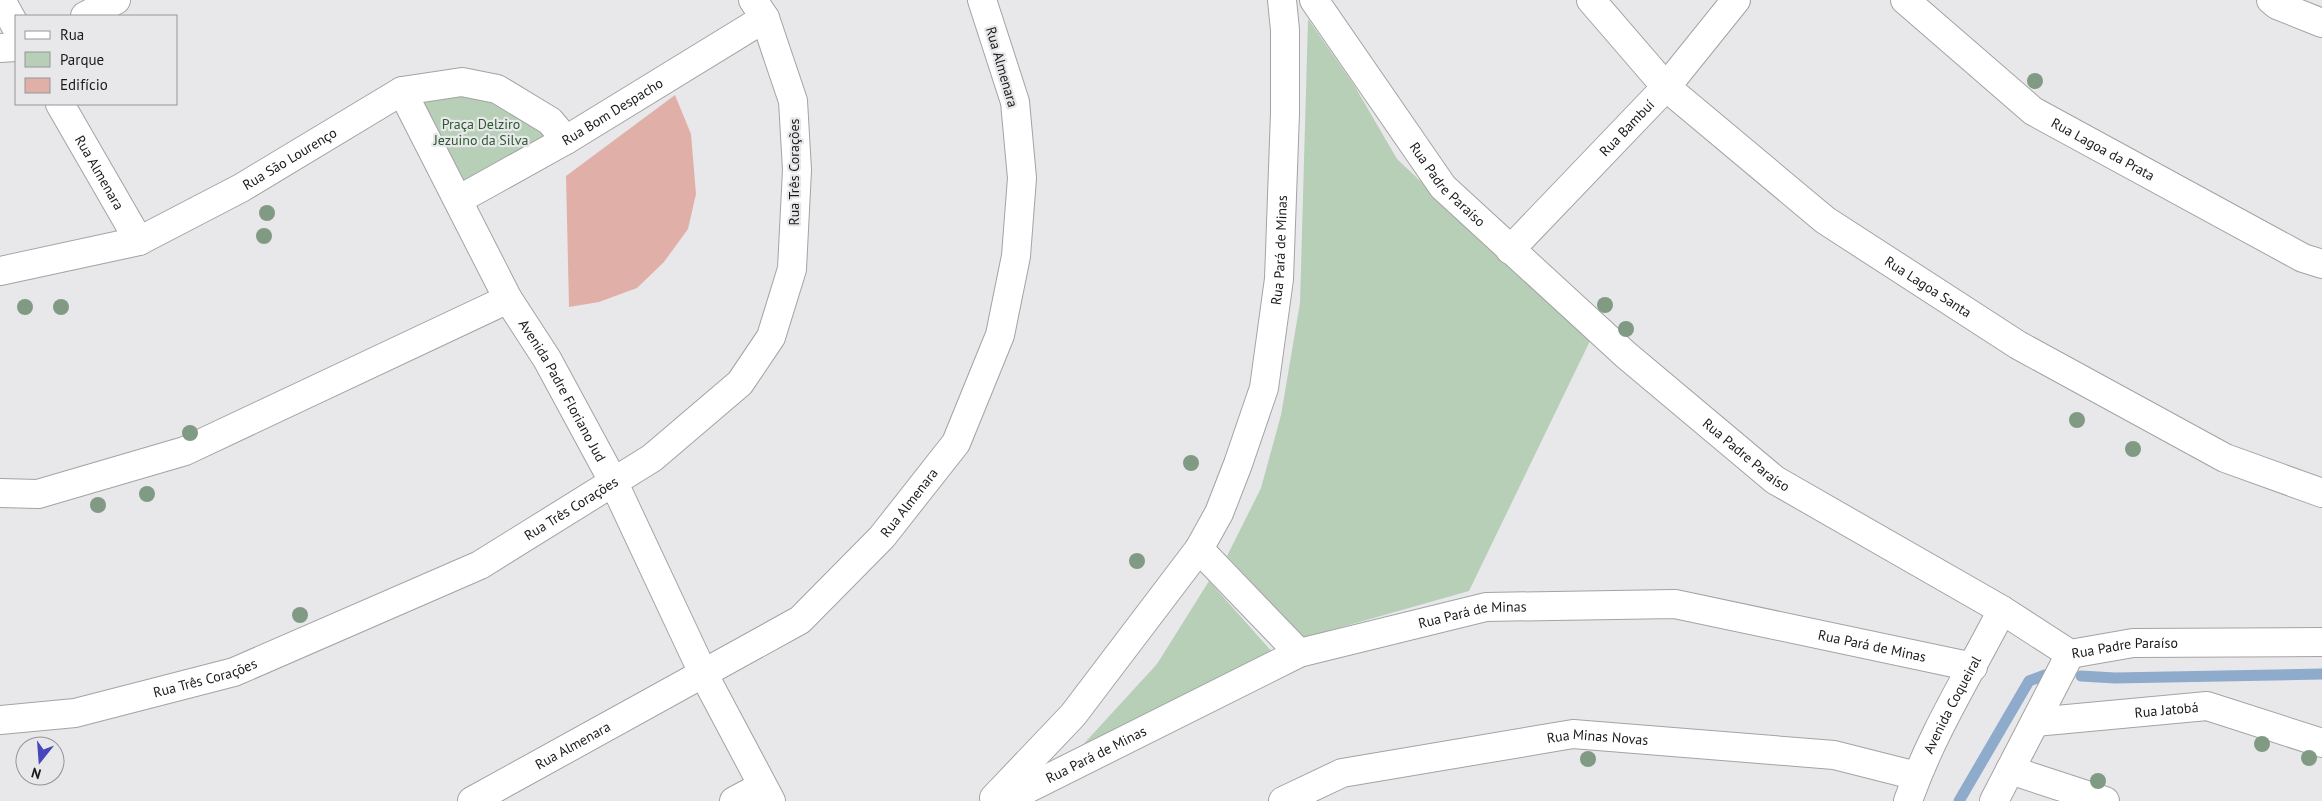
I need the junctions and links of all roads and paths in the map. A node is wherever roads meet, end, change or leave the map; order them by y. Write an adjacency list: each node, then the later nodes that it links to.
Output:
1 (1, 0): 13 (street)
2 (116, 0): 11 (street)
3 (982, 0): 35 (street, Rua Almenara)
4 (1282, 0): 29 (street, Rua Pará de Minas)
5 (1314, 0): 22 (street, Rua Padre Paraíso)
6 (1591, 0): 16 (street, Rua Lagoa Santa)
7 (1736, 0): 16 (street, Rua Bambuí)
8 (1904, 0): 23 (street, Rua Lagoa da Prata)
9 (2271, 0): 12 (street)
10 (759, 9): 19 (street, Rua Bom Despacho); 26 (street, Rua Três Corações)
11 (87, 15)
12 (2322, 23)
13 (15, 25)
14 (15, 47): 15 (street)
15 (0, 48)
16 (1666, 87): 22 (street, Rua Bambuí); 28 (street, Rua Lagoa Santa)
17 (402, 91): 19 (street, Rua São Lourenço); 20 (street, Avenida Padre Floriano Jud); 21 (street, Rua São Lourenço)
18 (61, 105): 21 (street, Rua Almenara)
19 (566, 140): 20 (street, Rua Bom Despacho)
20 (458, 200): 25 (street, Avenida Padre Floriano Jud)
21 (138, 241): 24 (street, Rua São Lourenço)
22 (1510, 250): 30 (street, Rua Padre Paraíso)
23 (2322, 264)
24 (0, 271)
25 (508, 299): 26 (street, Avenida Padre Floriano Jud); 27 (street)
26 (613, 482): 35 (street, Avenida Padre Floriano Jud); 36 (street, Rua Três Corações)
27 (0, 493)
28 (2322, 493)
29 (1199, 549): 32 (street); 44 (street, Rua Pará de Minas)
30 (2002, 610): 33 (street, Rua Padre Paraíso); 34 (street, Avenida Coqueiral)
31 (2322, 642): 33 (street, Rua Padre Paraíso)
32 (1299, 653): 34 (street, Rua Pará de Minas); 45 (street, Rua Pará de Minas)
33 (2070, 654): 37 (street)
34 (1973, 667): 40 (street, Avenida Coqueiral)
35 (703, 673): 41 (street, Avenida Padre Floriano Jud); 42 (street, Rua Almenara)
36 (0, 720)
37 (2035, 722): 38 (street, Rua Jatobá); 39 (street)
38 (2322, 743)
39 (2010, 770): 48 (street); 49 (street)
40 (1917, 776): 46 (street, Rua Minas Novas); 47 (street, Avenida Coqueiral)
41 (766, 794): 43 (street)
42 (472, 801)
43 (734, 801)
44 (991, 801)
45 (1003, 801)
46 (1283, 801)
47 (1908, 801)
48 (1994, 801)
49 (2105, 801)

